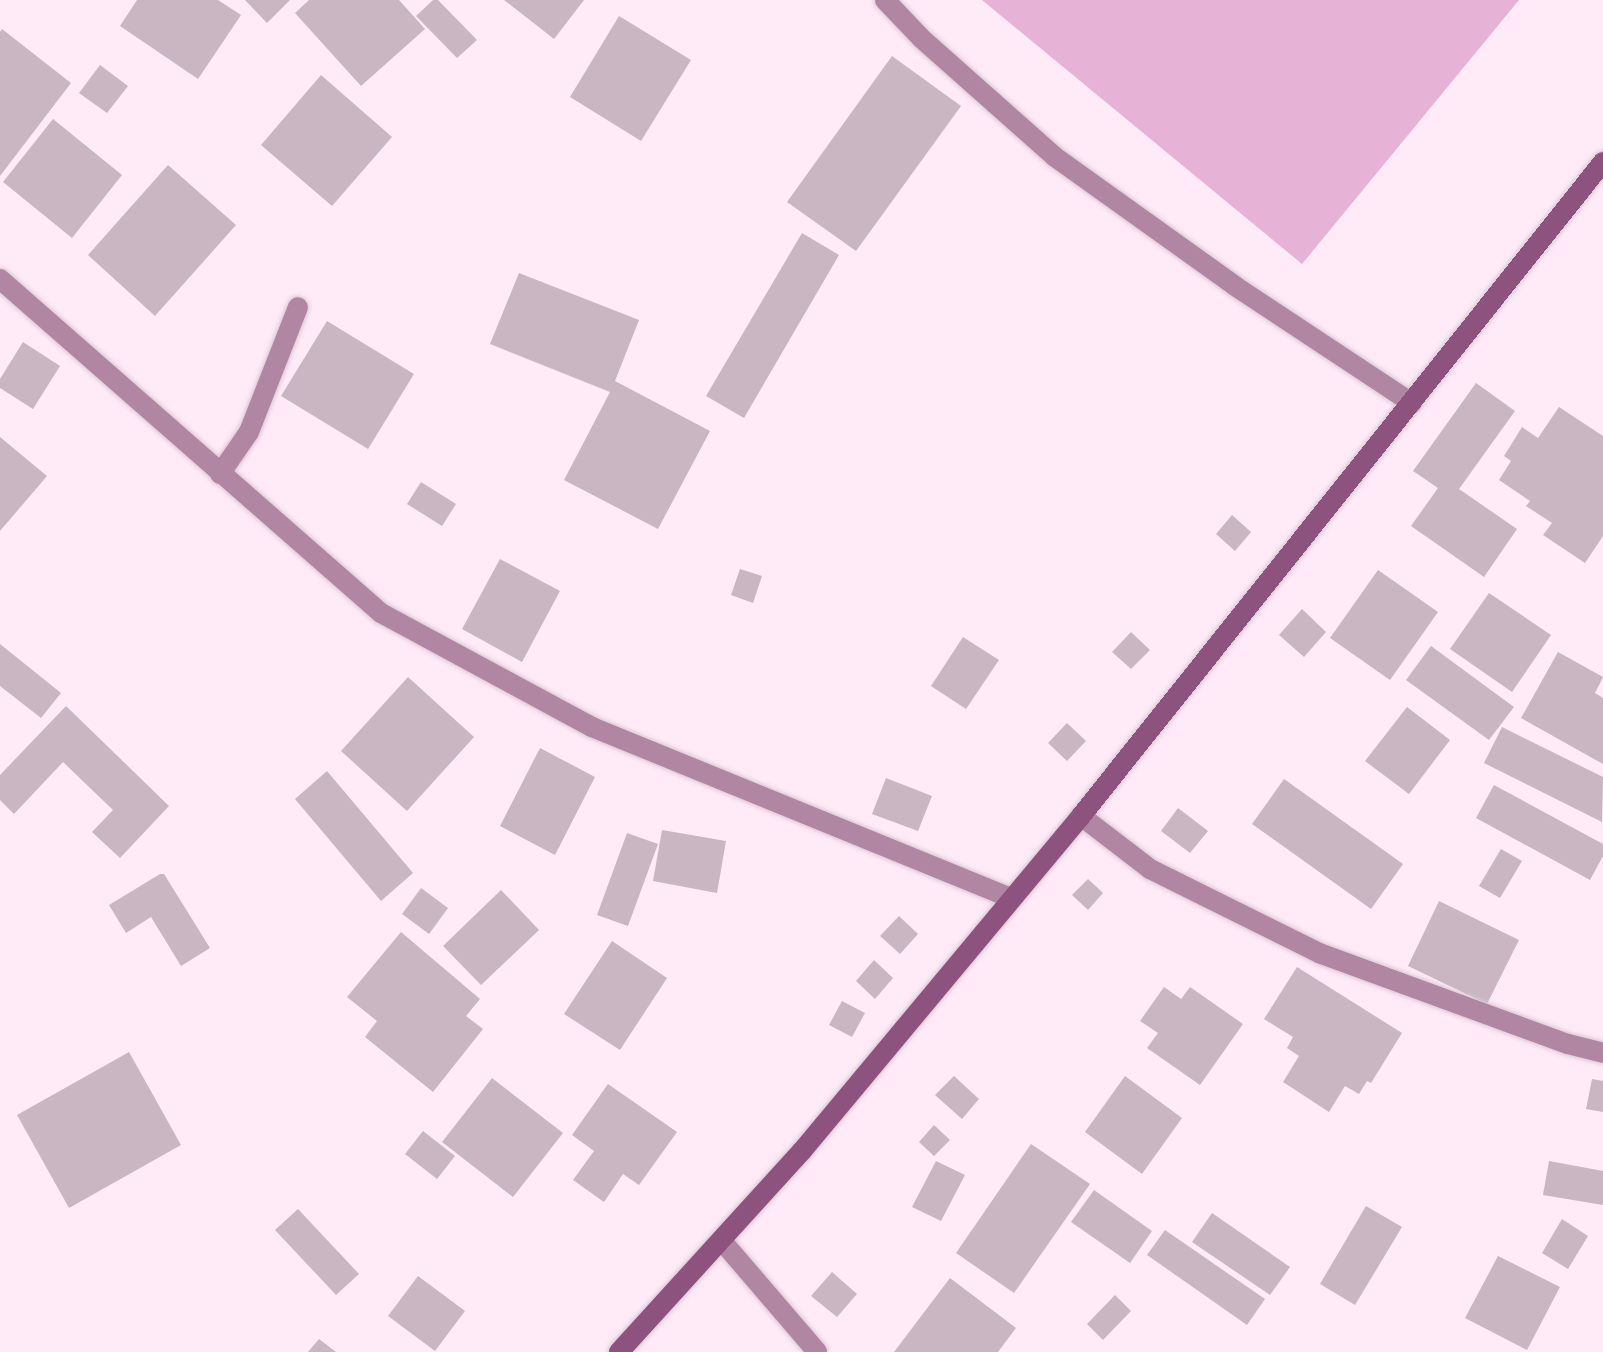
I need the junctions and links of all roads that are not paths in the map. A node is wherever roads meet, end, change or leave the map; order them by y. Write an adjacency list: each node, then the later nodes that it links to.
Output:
1 (885, 0): 5 (street)
2 (1603, 162): 5 (main road)
3 (0, 279): 6 (street)
4 (298, 307): 6 (street)
5 (1412, 403): 7 (main road)
6 (220, 474): 8 (street)
7 (1081, 816): 8 (main road); 9 (street)
8 (1012, 898): 10 (main road)
9 (1603, 1053)
10 (722, 1241): 11 (main road); 12 (street)
11 (619, 1352)
12 (817, 1352)

